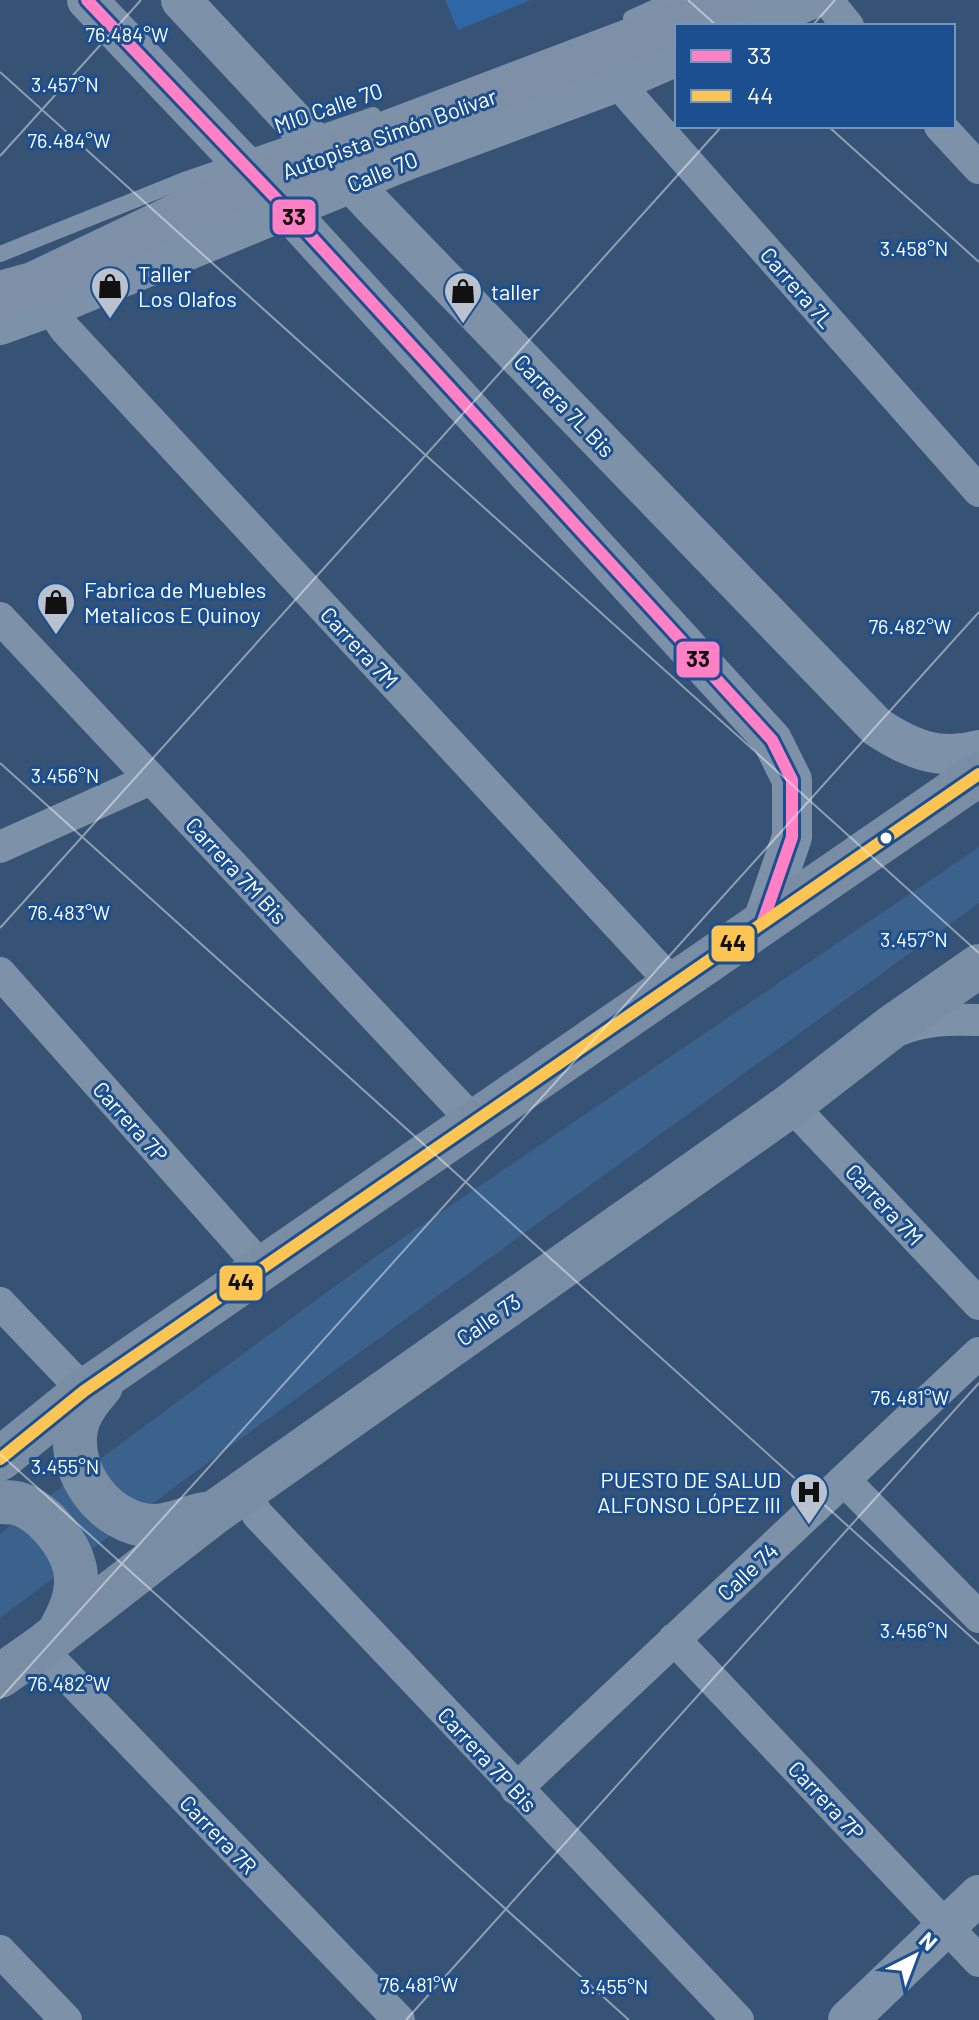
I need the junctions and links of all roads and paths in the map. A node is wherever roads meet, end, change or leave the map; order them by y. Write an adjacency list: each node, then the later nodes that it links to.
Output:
1 (87, 0): 18 (street)
2 (181, 0): 16 (street, Carrera 7L Bis)
3 (671, 0): 7 (lane)
4 (737, 0): 9 (highway, Autopista Simón Bolívar)
5 (809, 0): 10 (street)
6 (827, 0): 11 (street)
7 (618, 24)
8 (675, 24): 16 (highway, Autopista Simón Bolívar)
9 (675, 24)
10 (753, 24)
11 (846, 24)
12 (675, 57): 13 (street, Calle 70)
13 (620, 81): 16 (street, Calle 70); 22 (street, Carrera 7L)
14 (391, 108): 16 (lane, MIO Calle 70)
15 (942, 128): 17 (street)
16 (329, 159): 18 (highway, Autopista Simón Bolívar); 24 (street, Carrera 7L Bis)
17 (979, 168)
18 (261, 184): 19 (lane); 20 (highway, Autopista Simón Bolívar); 28 (street)
19 (0, 254)
20 (21, 297): 21 (street); 31 (street, Carrera 7M)
21 (0, 325)
22 (979, 491)
23 (0, 618): 26 (street, Carrera 7M Bis)
24 (979, 750)
25 (979, 774): 28 (main road)
26 (151, 779): 27 (street); 35 (street, Carrera 7M Bis)
27 (0, 847)
28 (763, 921): 31 (main road)
29 (979, 966): 33 (main road, Calle 73)
30 (0, 973): 36 (street, Carrera 7P)
31 (673, 984): 35 (main road)
32 (979, 1020): 33 (street)
33 (877, 1039): 34 (main road, Calle 73)
34 (791, 1105): 38 (street, Carrera 7M); 44 (main road, Calle 73)
35 (474, 1122): 36 (main road)
36 (262, 1268): 40 (main road)
37 (0, 1303): 40 (street)
38 (979, 1304)
39 (979, 1353): 42 (street, Calle 74)
40 (92, 1394): 41 (main road); 44 (main road)
41 (0, 1459)
42 (844, 1480): 45 (street); 47 (street, Calle 74)
43 (0, 1502): 46 (main road)
44 (230, 1503): 46 (main road, Calle 73); 49 (street, Carrera 7P Bis)
45 (979, 1617)
46 (57, 1627): 48 (main road, Calle 73); 55 (street, Carrera 7R)
47 (674, 1639): 49 (street, Calle 74); 51 (street, Carrera 7P)
48 (0, 1676)
49 (516, 1789): 56 (street, Carrera 7P Bis)
50 (979, 1895): 51 (street)
51 (946, 1926): 53 (street, Carrera 7P); 57 (street)
52 (0, 1951): 54 (street)
53 (979, 1961)
54 (66, 2020)
55 (399, 2020)
56 (738, 2020)
57 (848, 2020)

